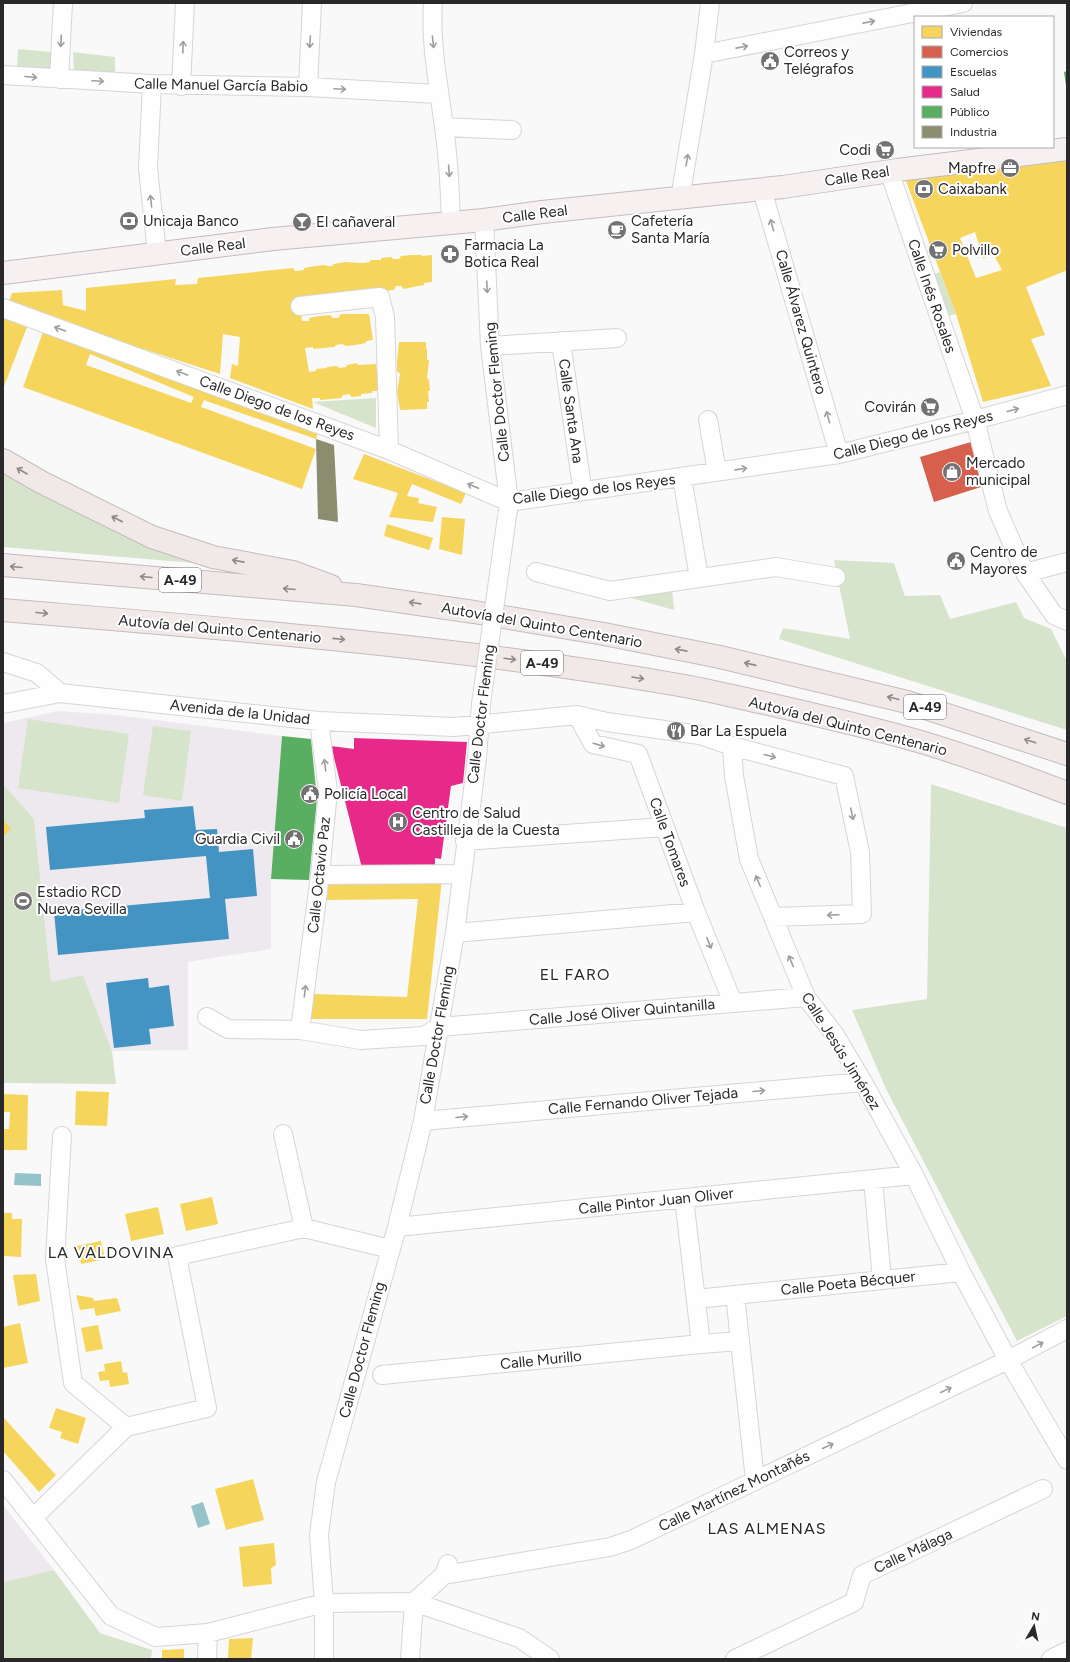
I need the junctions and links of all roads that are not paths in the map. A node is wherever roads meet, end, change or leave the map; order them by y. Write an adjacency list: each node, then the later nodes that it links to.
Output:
1 (63, 3): 10 (street, one-way to 10)
2 (185, 3): 12 (street, one-way to 2)
3 (312, 3): 13 (street, one-way to 13)
4 (433, 3): 14 (street, one-way to 14)
5 (710, 3): 8 (street)
6 (963, 3): 7 (street)
7 (894, 10): 8 (street, one-way to 7)
8 (704, 54): 20 (street, one-way to 8)
9 (3, 75): 10 (street, Calle Manuel García Babio, one-way to 10)
10 (59, 79): 11 (street, Calle Manuel García Babio, one-way to 11)
11 (152, 84): 12 (street, Calle Manuel García Babio); 23 (street, one-way to 11)
12 (181, 86): 13 (street, Calle Manuel García Babio)
13 (308, 87): 14 (street, Calle Manuel García Babio, one-way to 14)
14 (438, 94): 15 (street)
15 (444, 127): 16 (street); 22 (street, one-way to 22)
16 (512, 130)
17 (1067, 149): 18 (main road, Calle Real)
18 (889, 171): 19 (main road, Calle Real); 32 (street, Calle Inés Rosales)
19 (762, 190): 20 (main road, Calle Real); 34 (street, Calle Álvarez Quintero, one-way to 19)
20 (680, 199): 21 (main road, Calle Real)
21 (484, 220): 22 (main road, Calle Real); 29 (street, Calle Doctor Fleming, one-way to 29)
22 (451, 223): 23 (main road, Calle Real)
23 (157, 254): 24 (main road, Calle Real)
24 (4, 274)
25 (300, 306): 33 (street)
26 (3, 308): 33 (street, Calle Diego de los Reyes, one-way to 26)
27 (617, 338): 28 (street)
28 (562, 342): 29 (street); 38 (street, Calle Santa Ana)
29 (490, 346): 39 (street, Calle Doctor Fleming)
30 (1067, 395): 32 (street, Calle Diego de los Reyes, one-way to 30)
31 (708, 420): 36 (street)
32 (975, 420): 34 (street, Calle Diego de los Reyes); 43 (street, Calle Inés Rosales)
33 (389, 450): 39 (street, Calle Diego de los Reyes, one-way to 33)
34 (840, 454): 36 (street, Calle Diego de los Reyes, one-way to 34)
35 (3, 460): 46 (highway, one-way to 35)
36 (717, 472): 37 (street, Calle Diego de los Reyes)
37 (682, 477): 39 (street, Calle Diego de los Reyes); 45 (street)
38 (581, 480)
39 (508, 509): 54 (street, Calle Doctor Fleming, bridge)
40 (1067, 562): 43 (street)
41 (3, 565): 46 (highway, Autovía del Quinto Centenario / A-49, one-way to 41)
42 (536, 572): 45 (street)
43 (1025, 573): 48 (street, Calle Inés Rosales)
44 (836, 577): 45 (street)
45 (699, 578)
46 (356, 595): 56 (highway, Autovía del Quinto Centenario / A-49, one-way to 46)
47 (3, 610): 57 (highway, Autovía del Quinto Centenario / A-49, one-way to 57)
48 (1067, 621)
49 (3, 662): 50 (street)
50 (60, 693): 51 (street, Avenida de la Unidad); 53 (street, Avenida de la Unidad)
51 (3, 704)
52 (577, 715): 54 (street, Avenida de la Unidad); 55 (street, Avenida de la Unidad); 58 (street, Calle Tomares, one-way to 58)
53 (319, 721): 54 (street, Avenida de la Unidad); 61 (street, Calle Octavio Paz, one-way to 53)
54 (479, 724): 59 (street, Calle Doctor Fleming)
55 (732, 746): 63 (street, Calle Jesús Jiménez, one-way to 55); 63 (street, Avenida de la Unidad, one-way to 63)
56 (1067, 754)
57 (1067, 793)
58 (665, 827): 59 (street); 62 (street, Calle Tomares)
59 (465, 841): 60 (street, Calle Doctor Fleming)
60 (461, 874): 61 (street); 64 (street, Calle Doctor Fleming)
61 (320, 875): 69 (street, Calle Octavio Paz, one-way to 61)
62 (696, 912): 64 (street); 66 (street, Calle Tomares, one-way to 66)
63 (773, 917): 65 (street, Calle Jesús Jiménez, one-way to 63)
64 (454, 933): 68 (street, Calle Doctor Fleming)
65 (806, 997): 66 (street, Calle José Oliver Quintanilla); 70 (street, Calle Jesús Jiménez)
66 (733, 1003): 68 (street, Calle José Oliver Quintanilla)
67 (207, 1017): 69 (street)
68 (439, 1027): 69 (street); 71 (street, Calle Doctor Fleming)
69 (300, 1030)
70 (863, 1082): 71 (street, Calle Fernando Oliver Tejada, one-way to 70); 74 (street, Calle Jesús Jiménez)
71 (423, 1121): 77 (street, Calle Doctor Fleming)
72 (283, 1134): 78 (street)
73 (62, 1136): 89 (street)
74 (914, 1175): 75 (street, Calle Pintor Juan Oliver); 80 (street, Calle Jesús Jiménez)
75 (873, 1179): 76 (street, Calle Pintor Juan Oliver); 81 (street)
76 (684, 1198): 77 (street, Calle Pintor Juan Oliver); 83 (street)
77 (397, 1227): 79 (street, Calle Doctor Fleming)
78 (304, 1228): 79 (street); 89 (street)
79 (390, 1249): 96 (street, Calle Doctor Fleming)
80 (961, 1272): 81 (street, Calle Poeta Bécquer); 87 (street, Calle Jesús Jiménez)
81 (882, 1280): 82 (street, Calle Poeta Bécquer)
82 (735, 1295): 83 (street, Calle Poeta Bécquer); 85 (street)
83 (696, 1299): 86 (street)
84 (1067, 1329): 87 (street, Calle Martínez Montañés, one-way to 84)
85 (740, 1341): 86 (street, Calle Murillo); 91 (street)
86 (701, 1344): 88 (street, Calle Murillo)
87 (1008, 1360): 90 (street, Calle Jesús Jiménez); 91 (street, Calle Martínez Montañés, one-way to 87)
88 (382, 1375)
89 (126, 1427): 94 (street)
90 (1067, 1460)
91 (754, 1474): 95 (street, Calle Martínez Montañés)
92 (3, 1480): 94 (street)
93 (1043, 1489): 103 (street, Calle Málaga)
94 (33, 1518): 97 (street)
95 (414, 1602): 96 (street); 101 (street); 102 (street)
96 (324, 1603): 97 (street); 100 (street, Calle Doctor Fleming)
97 (208, 1633): 99 (street)
98 (1067, 1651): 104 (street)
99 (207, 1659)
100 (324, 1659)
101 (410, 1659)
102 (550, 1659)
103 (736, 1659)
104 (1050, 1659)

